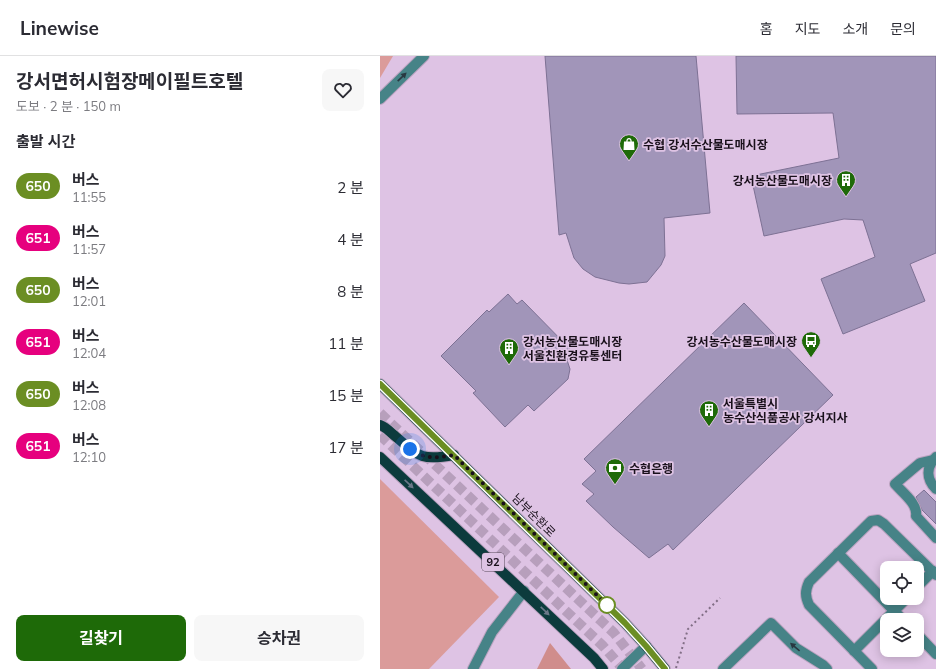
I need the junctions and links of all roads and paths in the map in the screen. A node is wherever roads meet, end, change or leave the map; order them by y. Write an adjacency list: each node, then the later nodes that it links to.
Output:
1 (424, 56): 2 (street, one-way to 1)
2 (380, 100)
3 (380, 384): 5 (main road, 남부순환로)
4 (380, 425): 5 (main road)
5 (454, 455): 18 (main road, 남부순환로)
6 (380, 457): 13 (main road, 92, one-way to 13)
7 (935, 459): 8 (street); 9 (street)
8 (936, 489)
9 (936, 538)
10 (838, 553): 11 (street); 16 (street); 19 (street)
11 (934, 573): 12 (street)
12 (924, 581)
13 (524, 591): 21 (street); 22 (main road, 92, one-way to 22)
14 (720, 598): 25 (path)
15 (900, 605): 16 (street)
16 (894, 611): 19 (street)
17 (924, 641): 20 (street)
18 (646, 646): 23 (street); 24 (main road, 남부순환로)
19 (854, 651): 28 (street)
20 (936, 654)
21 (473, 669)
22 (603, 669)
23 (622, 669)
24 (665, 669)
25 (676, 669)
26 (723, 669): 27 (street, one-way to 26)
27 (827, 669)
28 (872, 669)

